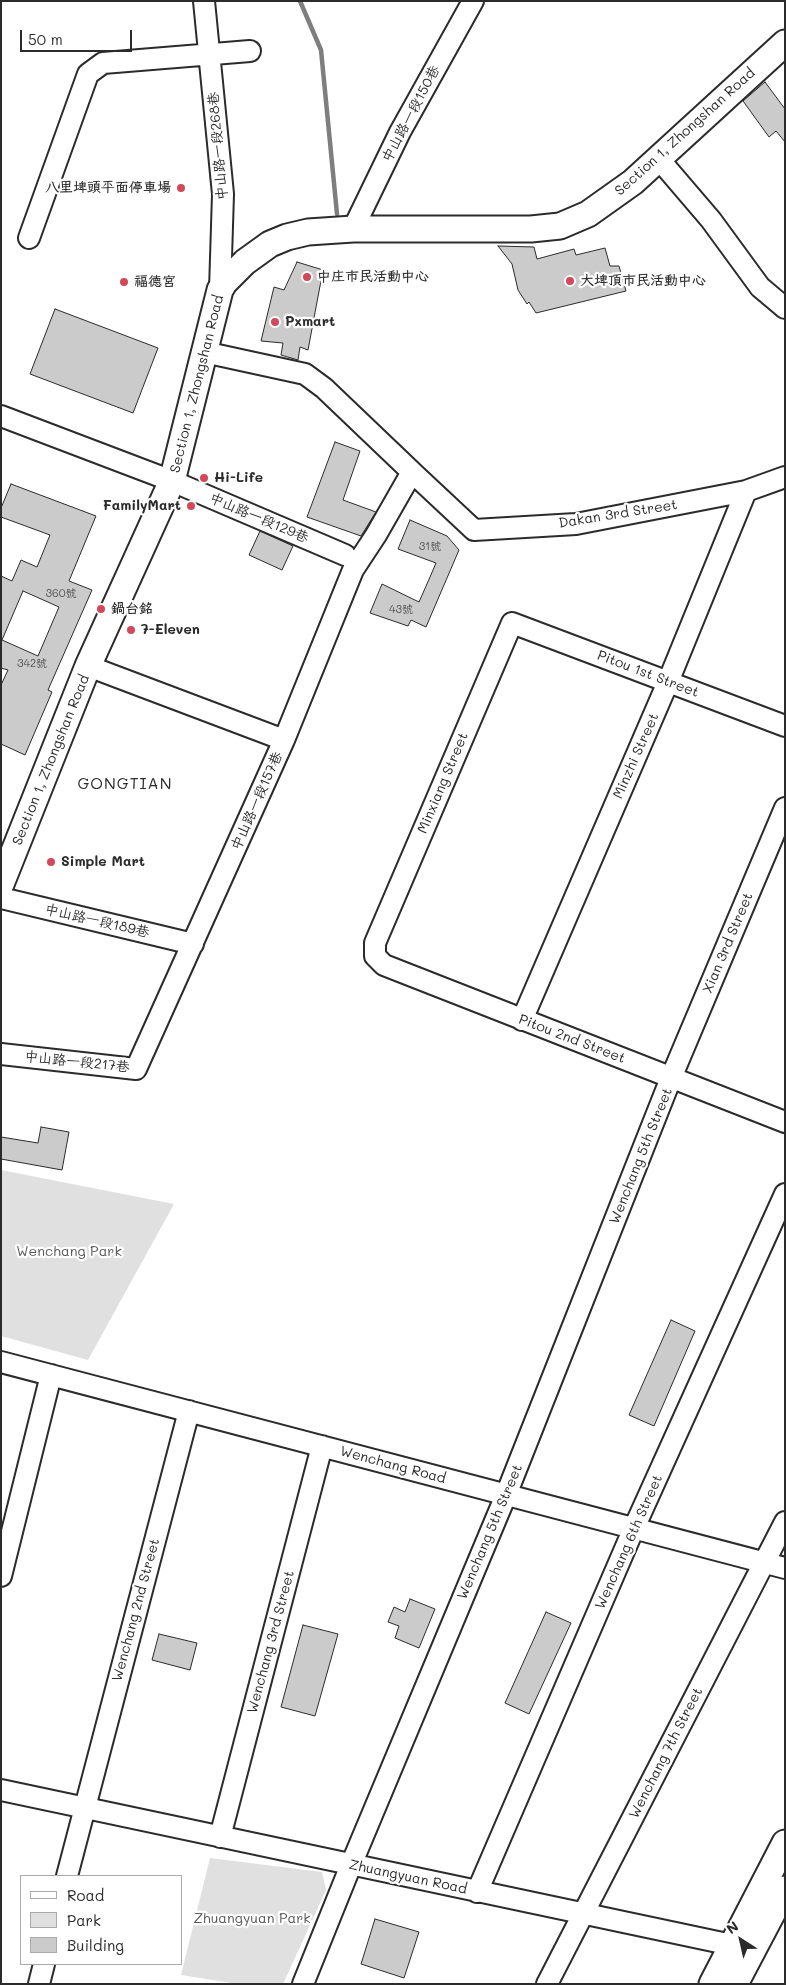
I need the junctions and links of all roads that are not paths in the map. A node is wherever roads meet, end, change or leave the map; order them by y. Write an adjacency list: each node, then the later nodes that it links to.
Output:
1 (204, 1): 5 (street, 中山路一段268巷)
2 (473, 1): 7 (street, 中山路一段150巷)
3 (785, 43): 6 (main road, Section 1, Zhongshan Road)
4 (250, 51): 5 (street)
5 (210, 55): 8 (street); 9 (street, 中山路一段268巷)
6 (658, 158): 7 (main road, Section 1, Zhongshan Road); 10 (street)
7 (353, 229): 9 (main road, Section 1, Zhongshan Road)
8 (29, 238)
9 (220, 290): 11 (main road, Section 1, Zhongshan Road)
10 (785, 308)
11 (204, 352): 13 (street, Dakan 3rd Street); 15 (main road, Section 1, Zhongshan Road)
12 (1, 416): 15 (street, 中山路一段129巷)
13 (412, 472): 16 (street, Dakan 3rd Street); 22 (street)
14 (785, 478): 16 (street, Dakan 3rd Street)
15 (172, 481): 17 (street, 中山路一段129巷); 19 (main road, Section 1, Zhongshan Road)
16 (746, 491): 20 (street, Minzhi Street)
17 (345, 555)
18 (512, 623): 20 (street, Pitou 1st Street); 26 (street, Minxiang Street)
19 (88, 666): 22 (street, 中山路一段157巷); 24 (main road, Section 1, Zhongshan Road)
20 (668, 682): 21 (street, Pitou 1st Street); 28 (street, Minzhi Street)
21 (785, 726)
22 (284, 740): 27 (street, 中山路一段157巷)
23 (785, 808): 30 (street, Xian 3rd Street)
24 (1, 884)
25 (1, 898): 27 (street, 中山路一段189巷)
26 (375, 943): 28 (street, Pitou 2nd Street)
27 (193, 944): 29 (street, 中山路一段217巷)
28 (522, 1020): 30 (street, Pitou 2nd Street)
29 (1, 1054)
30 (671, 1078): 31 (street, Pitou 2nd Street); 37 (street, Wenchang 5th Street)
31 (785, 1122)
32 (785, 1194): 39 (street, Wenchang 6th Street)
33 (1, 1362): 34 (street, Wenchang Road)
34 (51, 1375): 35 (street, Wenchang Road); 42 (street)
35 (189, 1411): 36 (street, Wenchang Road); 44 (street, Wenchang 2nd Street)
36 (322, 1446): 37 (street, Wenchang Road); 45 (street, Wenchang 3rd Street)
37 (506, 1495): 39 (street, Wenchang Road); 47 (street, Wenchang 5th Street)
38 (785, 1522): 40 (street, Wenchang 7th Street)
39 (634, 1528): 40 (street, Wenchang Road); 50 (street, Wenchang 6th Street)
40 (764, 1563): 41 (street, Wenchang Road); 51 (street, Wenchang 7th Street)
41 (785, 1568)
42 (1, 1576)
43 (1, 1790): 44 (street, Zhuangyuan Road)
44 (84, 1808): 45 (street, Zhuangyuan Road); 48 (street, Wenchang 2nd Street)
45 (220, 1837): 47 (street, Zhuangyuan Road)
46 (785, 1843): 52 (main road)
47 (351, 1865): 50 (street, Zhuangyuan Road); 55 (street, Wenchang 5th Street)
48 (67, 1875)
49 (785, 1889): 58 (main road)
50 (477, 1892): 51 (street, Zhuangyuan Road)
51 (583, 1914): 52 (street, Zhuangyuan Road); 56 (street, Wenchang 7th Street)
52 (732, 1945): 57 (main road)
53 (44, 1965): 54 (street)
54 (39, 1984)
55 (303, 1984)
56 (546, 1984)
57 (712, 1984)
58 (735, 1984)

